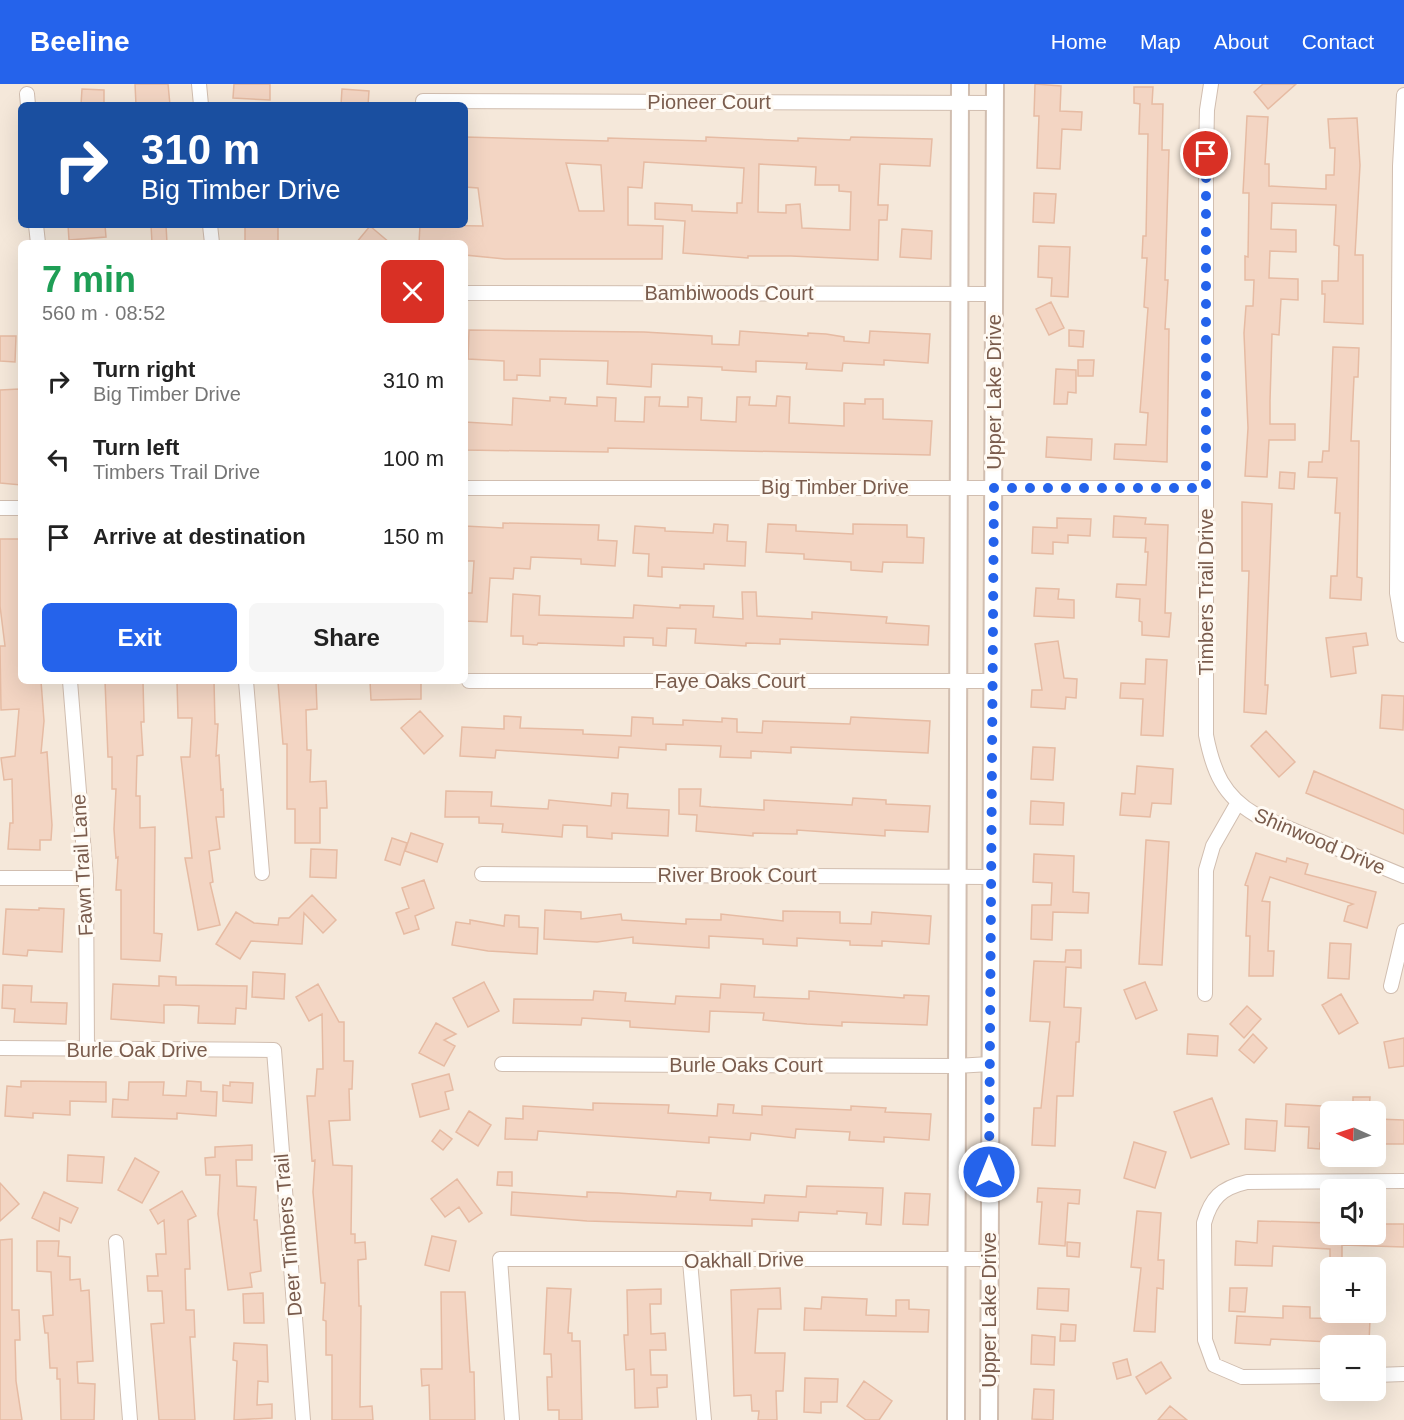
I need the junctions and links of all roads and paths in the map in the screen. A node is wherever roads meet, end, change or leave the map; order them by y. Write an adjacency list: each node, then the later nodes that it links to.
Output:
1 (200, 84): 7 (street)
2 (960, 84): 8 (street, Upper Lake Drive)
3 (995, 84): 9 (street, Upper Lake Drive)
4 (1210, 84): 16 (street, Timbers Trail Drive)
5 (1404, 94): 19 (street)
6 (423, 101): 8 (street, Pioneer Court)
7 (201, 102)
8 (960, 103): 9 (street, Pioneer Court); 11 (street, Upper Lake Drive)
9 (995, 103): 12 (street, Upper Lake Drive)
10 (468, 293): 11 (street, Bambiwoods Court)
11 (959, 294): 12 (street, Bambiwoods Court); 13 (street, Upper Lake Drive)
12 (993, 294): 15 (street, Upper Lake Drive)
13 (958, 487): 14 (street, Big Timber Drive); 15 (street, Big Timber Drive); 22 (street, Upper Lake Drive)
14 (468, 488)
15 (994, 488): 16 (street, Big Timber Drive); 21 (street, Upper Lake Drive)
16 (1206, 488): 25 (street, Timbers Trail Drive)
17 (0, 508): 18 (street)
18 (18, 508)
19 (1404, 634)
20 (469, 681): 22 (street, Faye Oaks Court)
21 (992, 681): 22 (street, Faye Oaks Court); 30 (street, Upper Lake Drive)
22 (958, 682): 28 (street, Upper Lake Drive)
23 (70, 684): 32 (street, Fawn Trail Lane)
24 (246, 684): 26 (street)
25 (1237, 804): 29 (street, Shinwood Drive); 35 (street)
26 (262, 873)
27 (482, 874): 28 (street, River Brook Court)
28 (956, 876): 30 (street, River Brook Court); 41 (street, Upper Lake Drive)
29 (1404, 876)
30 (991, 877): 40 (street, Upper Lake Drive)
31 (0, 878): 32 (street)
32 (86, 878): 37 (street, Fawn Trail Lane)
33 (1404, 930): 34 (street)
34 (1391, 986)
35 (1205, 994)
36 (0, 1048): 37 (street, Burle Oak Drive)
37 (87, 1050): 38 (street, Burle Oak Drive)
38 (274, 1050): 51 (street, Deer Timbers Trail)
39 (502, 1064): 41 (street, Burle Oaks Court)
40 (990, 1064): 41 (street, Burle Oaks Court); 45 (street, Upper Lake Drive)
41 (956, 1066): 44 (street, Upper Lake Drive)
42 (1404, 1180): 49 (street)
43 (116, 1242): 50 (street)
44 (956, 1258): 45 (street, Oakhall Drive); 46 (street, Oakhall Drive); 54 (street, Upper Lake Drive)
45 (988, 1259): 55 (street, Upper Lake Drive)
46 (690, 1261): 52 (street, Oakhall Drive); 53 (street)
47 (1404, 1374): 48 (street)
48 (1386, 1375)
49 (1320, 1376)
50 (130, 1420)
51 (303, 1420)
52 (512, 1420)
53 (704, 1420)
54 (956, 1420)
55 (989, 1420)

